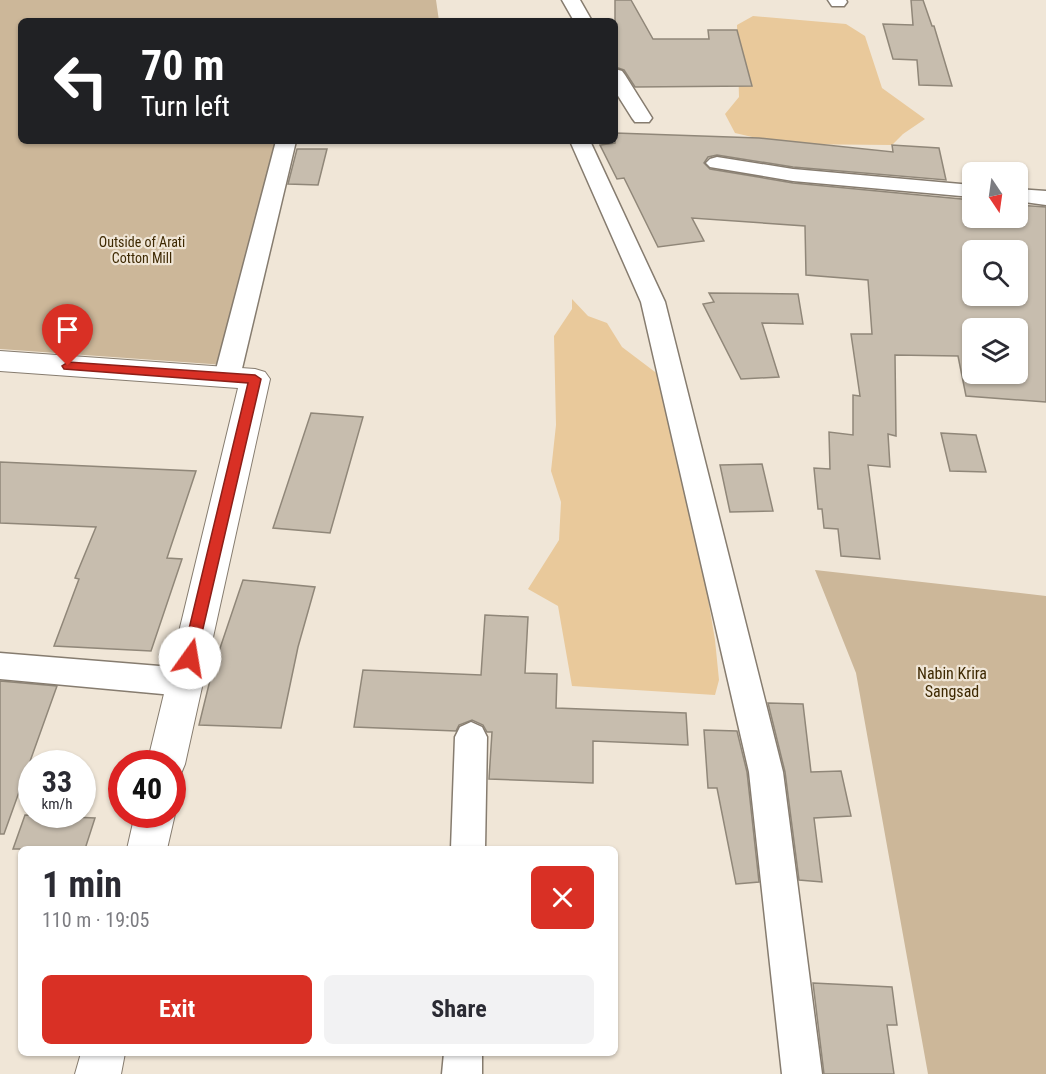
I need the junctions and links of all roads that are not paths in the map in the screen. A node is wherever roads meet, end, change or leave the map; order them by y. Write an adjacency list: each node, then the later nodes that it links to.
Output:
1 (571, 0): 2 (street)
2 (581, 18)
3 (618, 80): 4 (street)
4 (642, 118)
5 (285, 144): 12 (street)
6 (581, 144): 24 (street)
7 (717, 163): 8 (street)
8 (962, 190)
9 (1028, 196): 10 (street)
10 (1046, 198)
11 (0, 362): 12 (street)
12 (227, 377): 14 (street)
13 (0, 666): 14 (street)
14 (184, 682): 16 (street)
15 (471, 738): 19 (street)
16 (169, 750)
17 (152, 828): 18 (street)
18 (148, 846)
19 (468, 846)
20 (102, 1056): 22 (street)
21 (463, 1056): 23 (street)
22 (98, 1074)
23 (462, 1074)
24 (802, 1074)

